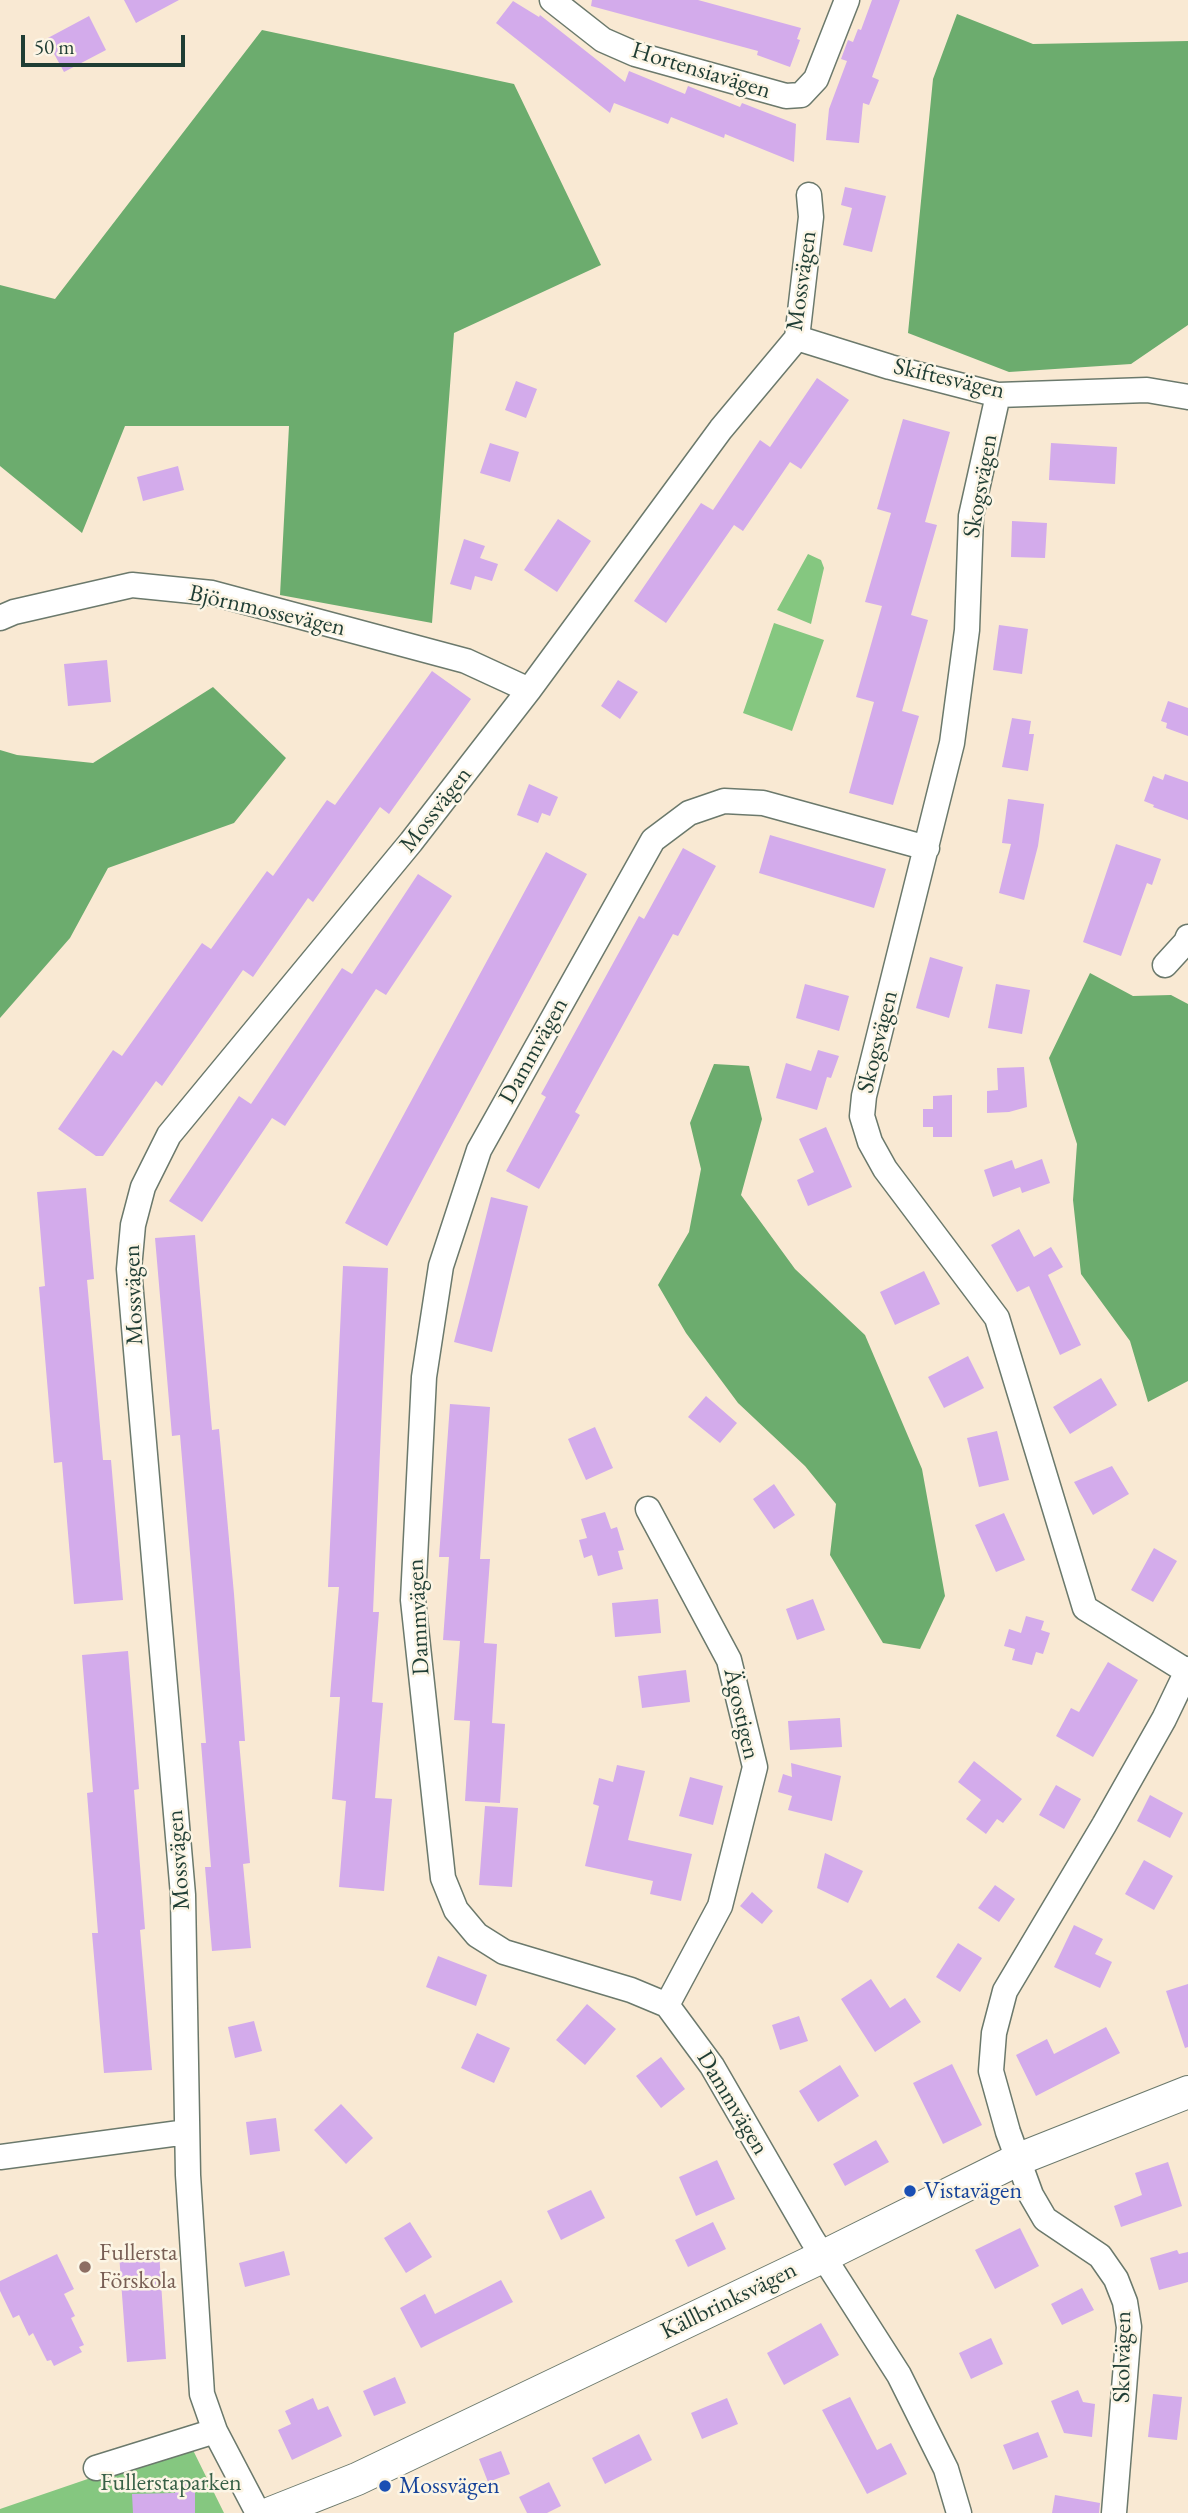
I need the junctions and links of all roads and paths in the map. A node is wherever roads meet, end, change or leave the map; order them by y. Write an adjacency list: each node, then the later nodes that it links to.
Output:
1 (552, 0): 2 (street, Hortensiavägen)
2 (846, 0)
3 (809, 195): 4 (street, Mossvägen)
4 (797, 338): 5 (street, Skiftesvägen); 8 (street, Mossvägen)
5 (998, 395): 6 (street, Skiftesvägen); 9 (street, Skogsvägen)
6 (1188, 397)
7 (0, 618): 8 (street, Björnmossevägen)
8 (529, 690): 16 (street, Mossvägen)
9 (927, 848): 13 (street, Skogsvägen); 14 (street, Dammvägen)
10 (1188, 937): 11 (street)
11 (1165, 965)
12 (648, 1509): 14 (street, Ägostigen)
13 (1188, 1671): 18 (street)
14 (667, 2005): 19 (street, Dammvägen)
15 (1188, 2092): 18 (street, Källbrinksvägen)
16 (187, 2132): 17 (street); 20 (street, Mossvägen)
17 (0, 2157)
18 (1019, 2159): 19 (street, Källbrinksvägen); 25 (street, Skolvägen)
19 (824, 2256): 23 (street, Källbrinksvägen); 24 (street, Dammvägen)
20 (215, 2431): 21 (street); 22 (street, Mossvägen)
21 (96, 2468)
22 (258, 2513)
23 (271, 2513)
24 (959, 2513)
25 (1114, 2513)

